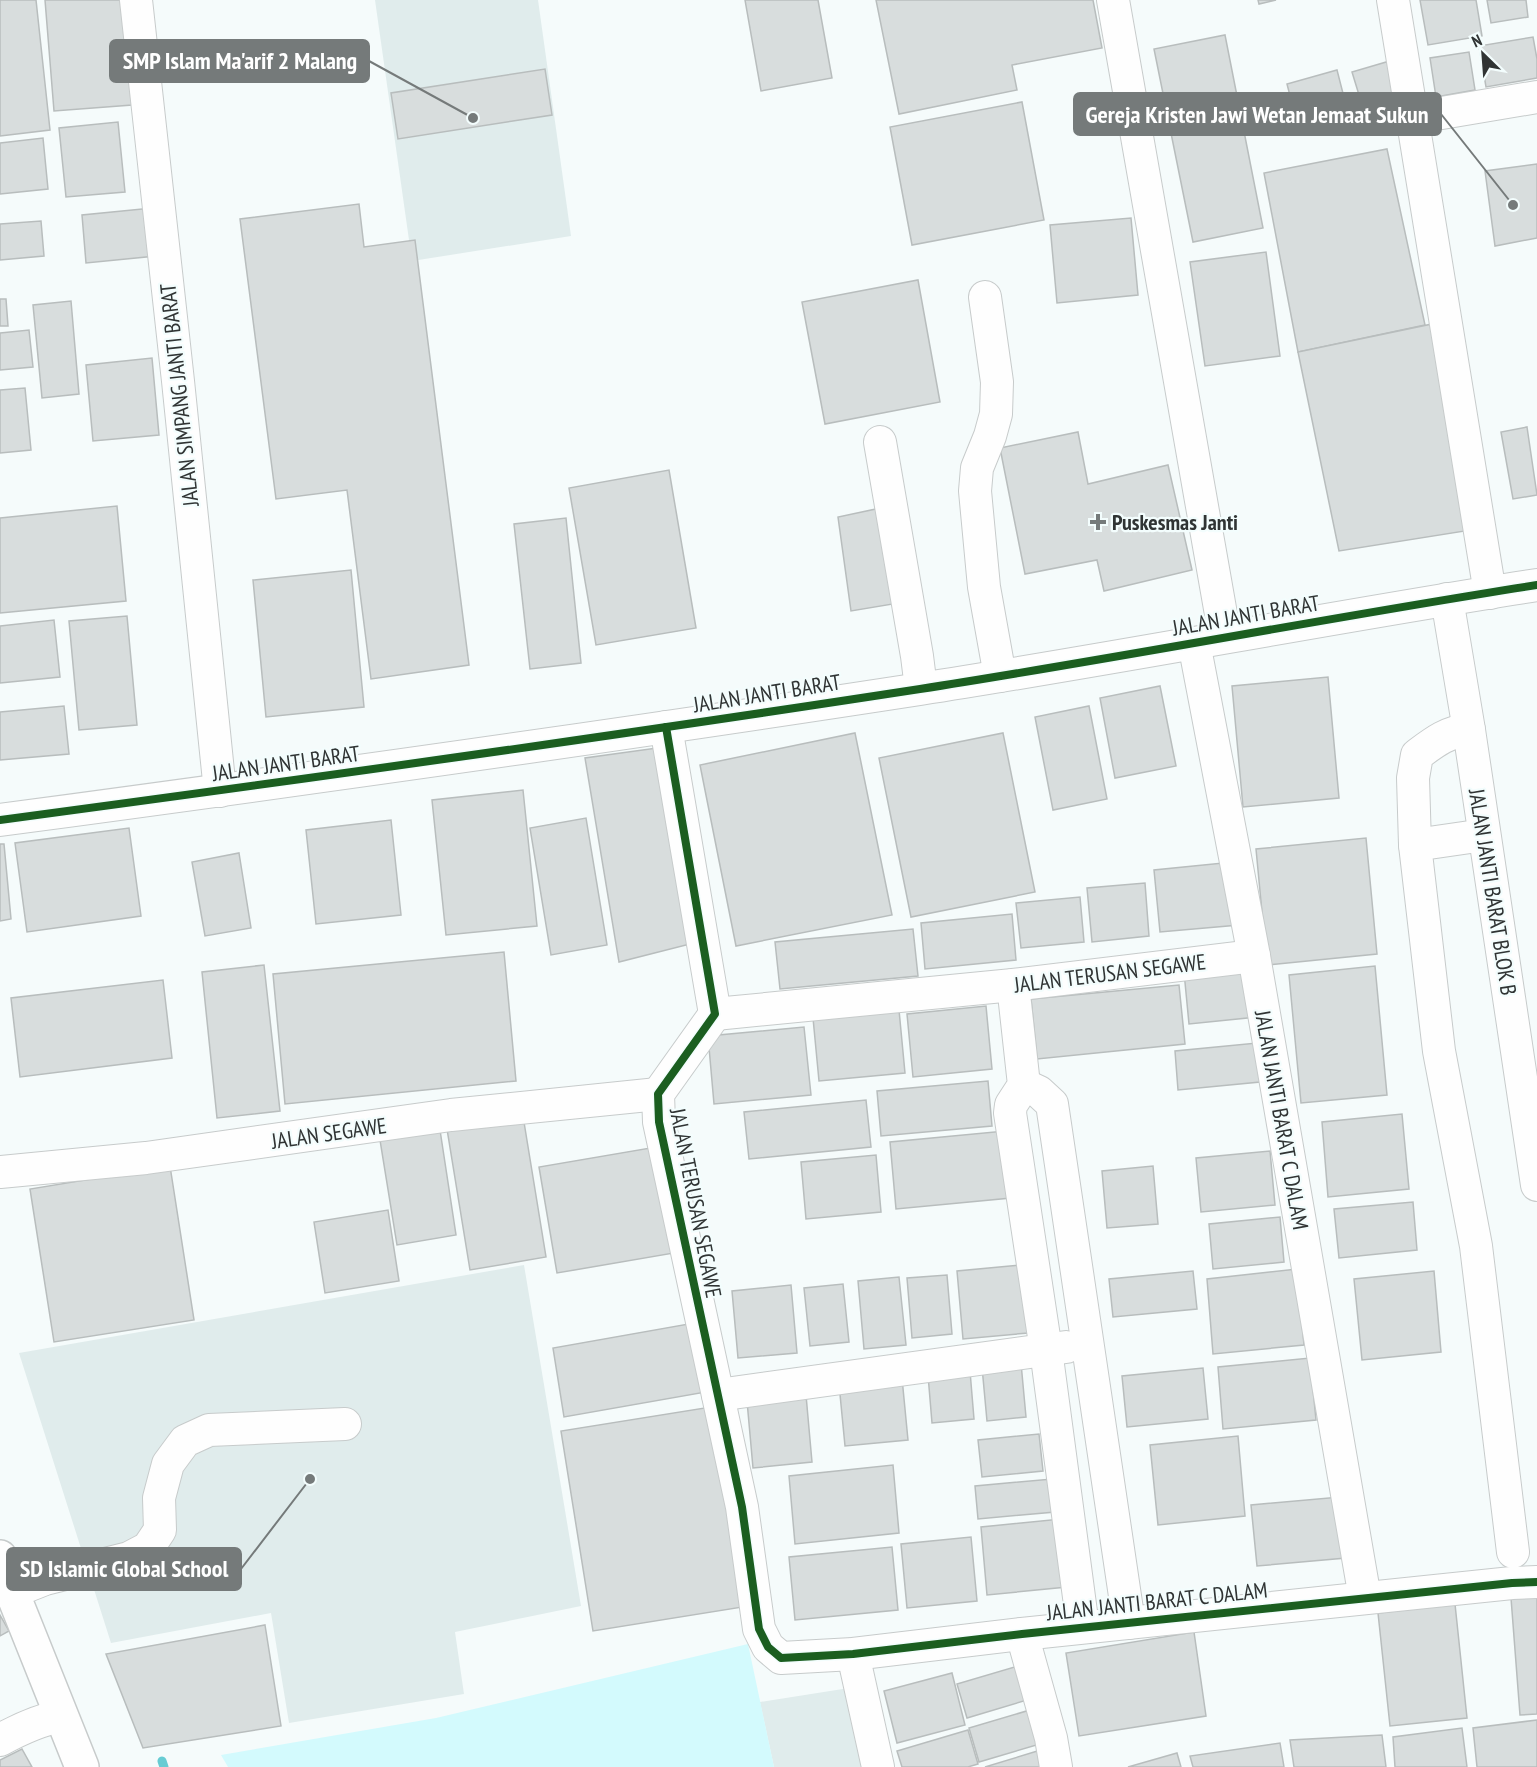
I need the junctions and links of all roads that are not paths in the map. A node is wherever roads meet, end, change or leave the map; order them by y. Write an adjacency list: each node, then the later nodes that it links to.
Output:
1 (136, 0): 17 (street, JALAN SIMPANG JANTI BARAT)
2 (1113, 0): 11 (street)
3 (1393, 0): 5 (street)
4 (1537, 97): 5 (street)
5 (1412, 118): 9 (street)
6 (986, 297): 13 (street)
7 (880, 441): 14 (street)
8 (1537, 585): 9 (street, JALAN JANTI BARAT)
9 (1490, 593): 10 (street, JALAN JANTI BARAT)
10 (1447, 599): 11 (street, JALAN JANTI BARAT); 16 (street, JALAN JANTI BARAT BLOK B)
11 (1225, 637): 12 (street, JALAN JANTI BARAT)
12 (1194, 643): 13 (street, JALAN JANTI BARAT); 21 (street, JALAN JANTI BARAT C DALAM)
13 (1000, 676): 14 (street, JALAN JANTI BARAT)
14 (921, 688): 15 (street, JALAN JANTI BARAT)
15 (666, 727): 17 (street, JALAN JANTI BARAT); 23 (street)
16 (1469, 730): 19 (street, JALAN JANTI BARAT BLOK B); 20 (street)
17 (220, 791): 18 (street, JALAN JANTI BARAT)
18 (0, 820)
19 (1484, 835): 20 (street); 27 (street, JALAN JANTI BARAT BLOK B)
20 (1415, 845): 32 (street)
21 (1254, 956): 22 (street, JALAN TERUSAN SEGAWE); 36 (street, JALAN JANTI BARAT C DALAM)
22 (1013, 985): 23 (street, JALAN TERUSAN SEGAWE); 24 (street)
23 (715, 1014): 25 (street, JALAN TERUSAN SEGAWE)
24 (1024, 1085): 28 (street); 29 (street)
25 (658, 1094): 26 (street, JALAN SEGAWE); 30 (street, JALAN TERUSAN SEGAWE)
26 (0, 1172)
27 (1537, 1185)
28 (1088, 1344): 29 (street); 37 (street)
29 (1046, 1350): 30 (street); 38 (street)
30 (718, 1395): 41 (street, JALAN TERUSAN SEGAWE)
31 (345, 1424): 35 (street)
32 (1513, 1552)
33 (0, 1557): 35 (main road)
34 (1537, 1582): 36 (street, JALAN JANTI BARAT C DALAM)
35 (12, 1592): 42 (main road)
36 (1365, 1598): 37 (street, JALAN JANTI BARAT C DALAM)
37 (1129, 1623): 38 (street, JALAN JANTI BARAT C DALAM)
38 (1083, 1627): 39 (street, JALAN JANTI BARAT C DALAM)
39 (1023, 1634): 40 (street, JALAN JANTI BARAT C DALAM); 46 (street, JALAN JANTI BARAT C DALAM)
40 (853, 1654): 41 (street, JALAN JANTI BARAT C DALAM); 45 (street)
41 (781, 1658)
42 (61, 1716): 43 (street); 44 (main road)
43 (0, 1740)
44 (82, 1767)
45 (878, 1767)
46 (1056, 1767)

